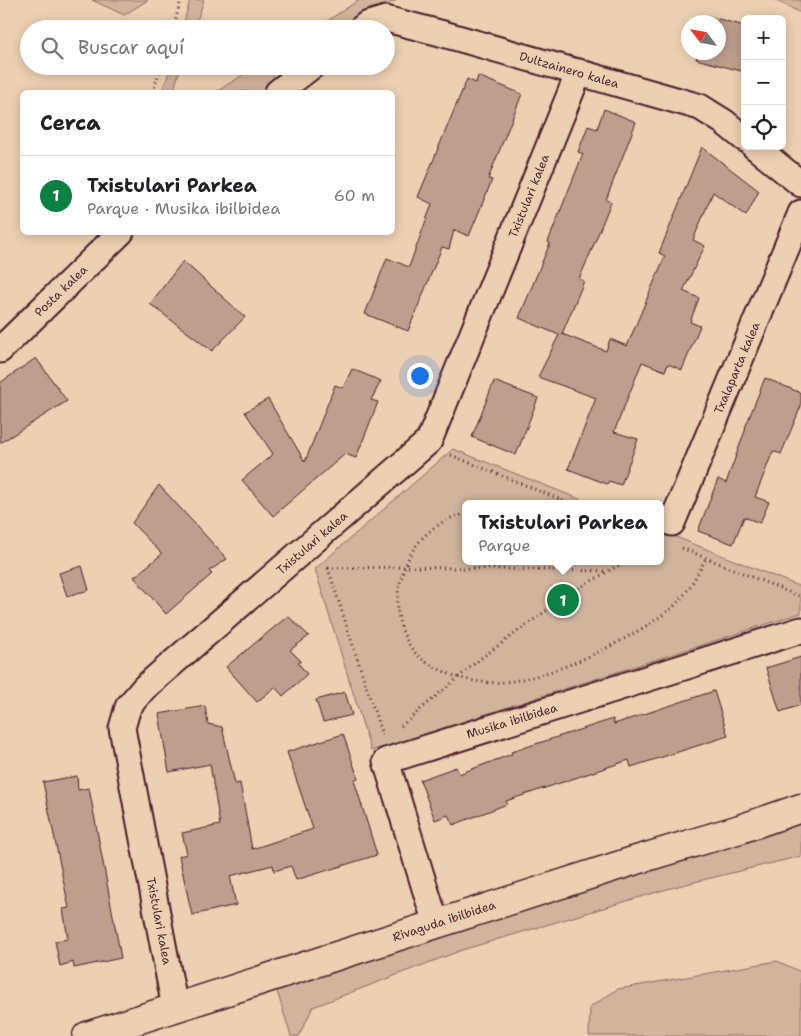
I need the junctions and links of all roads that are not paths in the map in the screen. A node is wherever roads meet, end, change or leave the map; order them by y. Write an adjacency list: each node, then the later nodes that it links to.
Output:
1 (395, 21): 2 (street, Dultzainero kalea)
2 (579, 72): 5 (street, Dultzainero kalea); 15 (street, Txistulari kalea)
3 (300, 75): 4 (street)
4 (281, 90)
5 (741, 135)
6 (759, 150): 7 (street)
7 (801, 184)
8 (801, 213): 11 (street, Txalaparta kalea)
9 (118, 235): 10 (street, Posta kalea)
10 (0, 350)
11 (672, 523)
12 (801, 630): 14 (street, Musika ibilbidea)
13 (801, 808): 14 (street, Rivaguda ibilbidea)
14 (436, 924): 15 (street, Rivaguda ibilbidea)
15 (175, 1008): 16 (street, Rivaguda ibilbidea)
16 (97, 1035)

